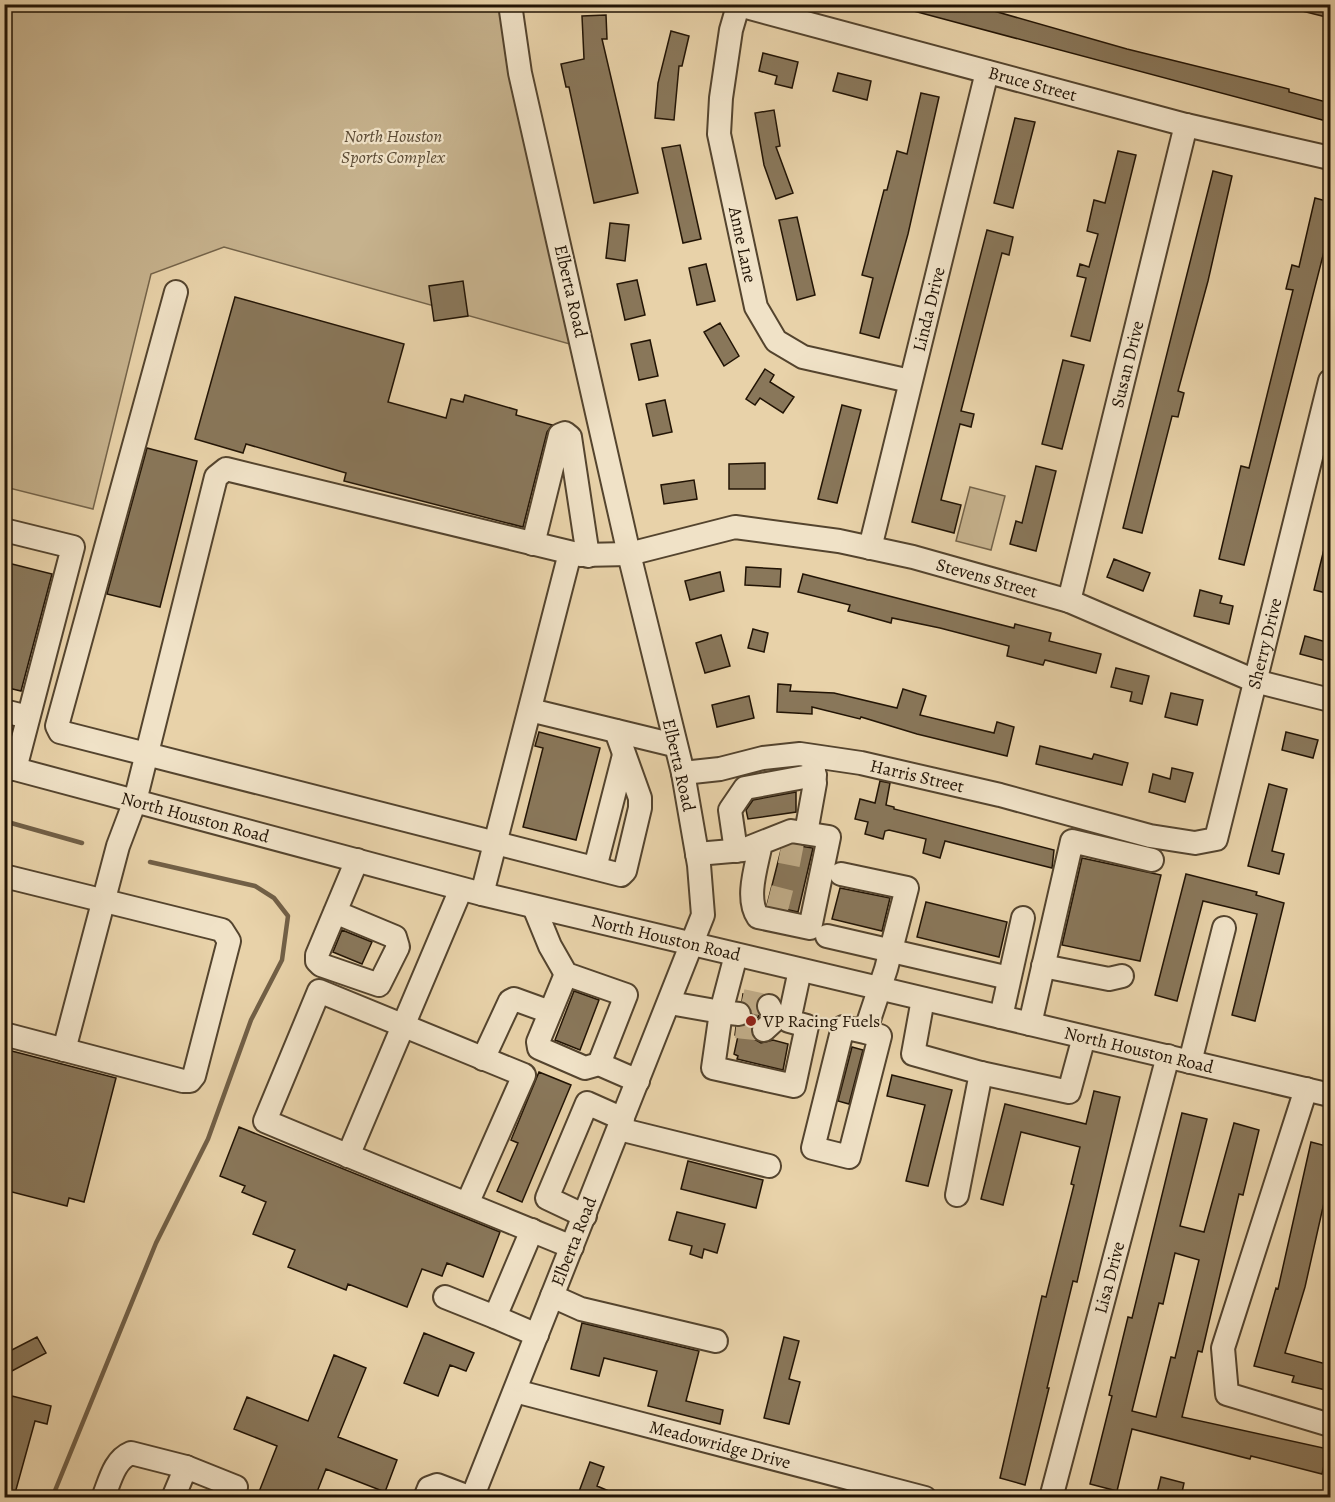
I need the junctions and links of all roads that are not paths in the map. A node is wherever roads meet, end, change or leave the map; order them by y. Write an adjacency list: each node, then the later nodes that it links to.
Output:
1 (510, 4): 13 (street, Elberta Road)
2 (736, 5): 3 (street, Bruce Street); 7 (street, Anne Lane)
3 (987, 72): 4 (street, Bruce Street); 7 (street, Linda Drive)
4 (1186, 125): 5 (street, Bruce Street); 14 (street, Susan Drive)
5 (1330, 158)
6 (176, 292): 22 (street)
7 (910, 381): 11 (street, Linda Drive)
8 (1330, 381): 15 (street, Sherry Drive)
9 (4, 530): 19 (street)
10 (532, 544): 12 (street, Stevens Street); 12 (street); 22 (street, Stevens Street)
11 (870, 548): 13 (street, Stevens Street); 14 (street, Stevens Street)
12 (579, 554): 13 (street, Stevens Street); 17 (street)
13 (629, 554): 21 (street, Elberta Road)
14 (1069, 602): 15 (street, Stevens Street)
15 (1255, 681): 16 (street, Stevens Street); 28 (street, Sherry Drive)
16 (1330, 700)
17 (530, 710): 20 (street); 29 (street)
18 (4, 711): 19 (street)
19 (28, 717): 24 (street)
20 (615, 731): 21 (street); 29 (street)
21 (674, 745): 25 (street, Elberta Road)
22 (147, 754): 26 (street); 29 (street)
23 (814, 765): 25 (street, Harris Street); 27 (street); 28 (street, Harris Street); 31 (street)
24 (10, 767): 26 (street, North Houston Road)
25 (683, 773): 32 (street, Elberta Road)
26 (135, 801): 33 (street, North Houston Road); 38 (street)
27 (806, 833): 30 (street); 35 (street)
28 (1150, 836)
29 (495, 843): 37 (street)
30 (767, 848): 31 (street); 35 (street)
31 (736, 851): 32 (street)
32 (697, 854): 44 (street, Elberta Road)
33 (357, 860): 37 (street, North Houston Road); 40 (street)
34 (1152, 860): 47 (street)
35 (825, 864): 45 (street)
36 (4, 876): 38 (street)
37 (472, 891): 39 (street, North Houston Road); 59 (street)
38 (105, 901): 63 (street); 63 (street)
39 (534, 907): 44 (street, North Houston Road); 49 (street)
40 (335, 912)
41 (1023, 918): 51 (street)
42 (1224, 928): 66 (street)
43 (827, 936): 45 (street)
44 (693, 945): 46 (street, North Houston Road); 54 (street, Elberta Road)
45 (891, 951): 51 (street); 52 (street)
46 (736, 955): 48 (street, North Houston Road); 56 (street)
47 (1043, 966): 50 (street); 58 (street)
48 (800, 970): 52 (street, North Houston Road); 56 (street)
49 (566, 974): 55 (street); 67 (street)
50 (1122, 976)
51 (1010, 978): 57 (street)
52 (879, 989): 53 (street, North Houston Road); 60 (street)
53 (923, 999): 57 (street, North Houston Road); 68 (street)
54 (670, 1003): 56 (street); 69 (street, Elberta Road)
55 (550, 1012): 65 (street); 67 (street)
56 (730, 1012)
57 (1001, 1017): 58 (street, North Houston Road)
58 (1030, 1024): 62 (street, North Houston Road)
59 (402, 1025): 65 (street); 73 (street); 73 (street)
60 (862, 1032): 60 (street)
61 (4, 1034): 63 (street)
62 (1084, 1037): 64 (street, North Houston Road); 68 (street)
63 (64, 1050)
64 (1168, 1056): 66 (street, North Houston Road); 94 (street, Lisa Drive)
65 (483, 1059): 76 (street)
66 (1190, 1062): 70 (street, North Houston Road)
67 (599, 1065): 69 (street)
68 (981, 1073): 75 (street)
69 (638, 1081): 72 (street, Elberta Road)
70 (1306, 1089): 71 (street, North Houston Road); 86 (street)
71 (1330, 1095)
72 (621, 1124): 74 (street); 77 (street, Elberta Road); 77 (street)
73 (348, 1156): 76 (street)
74 (769, 1166)
75 (957, 1195)
76 (467, 1204): 78 (street)
77 (585, 1216): 79 (street, Elberta Road)
78 (532, 1230): 79 (street); 82 (street)
79 (572, 1247): 80 (street, Elberta Road)
80 (552, 1296): 83 (street, Elberta Road); 84 (street)
81 (445, 1297): 82 (street)
82 (495, 1317): 83 (street)
83 (537, 1335): 85 (street, Elberta Road)
84 (716, 1341)
85 (514, 1391): 92 (street, Elberta Road); 93 (street, Meadowridge Drive)
86 (1330, 1425)
87 (186, 1467): 88 (street); 89 (street); 90 (street)
88 (236, 1487)
89 (103, 1497)
90 (173, 1497)
91 (425, 1497): 92 (street)
92 (471, 1497)
93 (925, 1497)
94 (1051, 1497)

